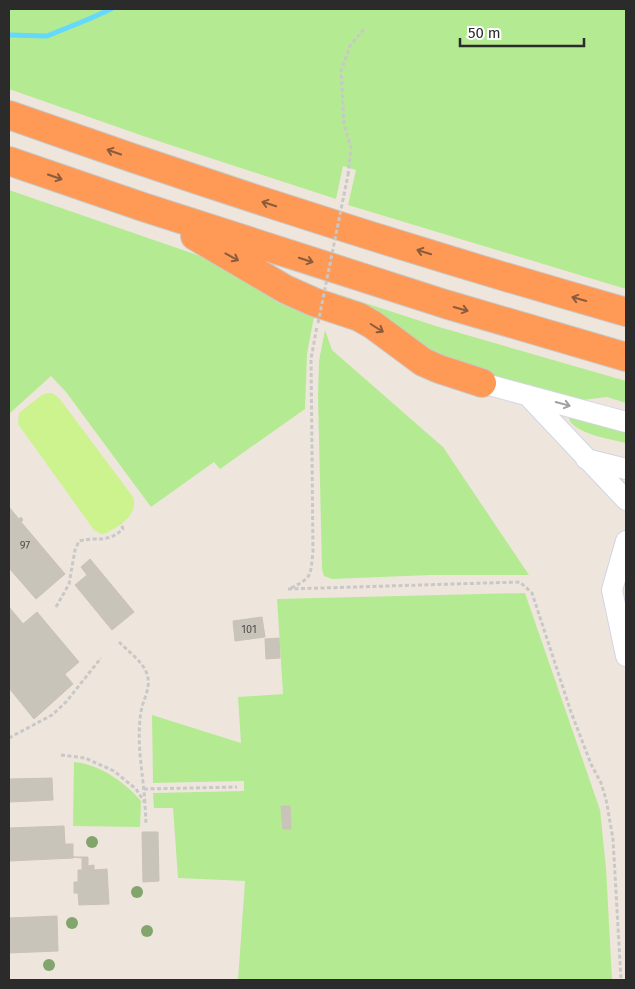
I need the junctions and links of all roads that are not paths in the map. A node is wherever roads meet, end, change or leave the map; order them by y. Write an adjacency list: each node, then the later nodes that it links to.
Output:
1 (9, 115): 4 (highway, one-way to 1)
2 (9, 161): 3 (highway, one-way to 3)
3 (143, 208): 5 (highway, one-way to 5); 6 (highway, one-way to 6)
4 (626, 312)
5 (626, 357)
6 (482, 382): 7 (lane)
7 (527, 394): 8 (lane, one-way to 8); 9 (lane)
8 (626, 422)
9 (586, 459): 10 (lane); 11 (lane); 12 (lane)
10 (626, 463)
11 (626, 469)
12 (626, 500)
13 (626, 541): 14 (lane)
14 (626, 656)

